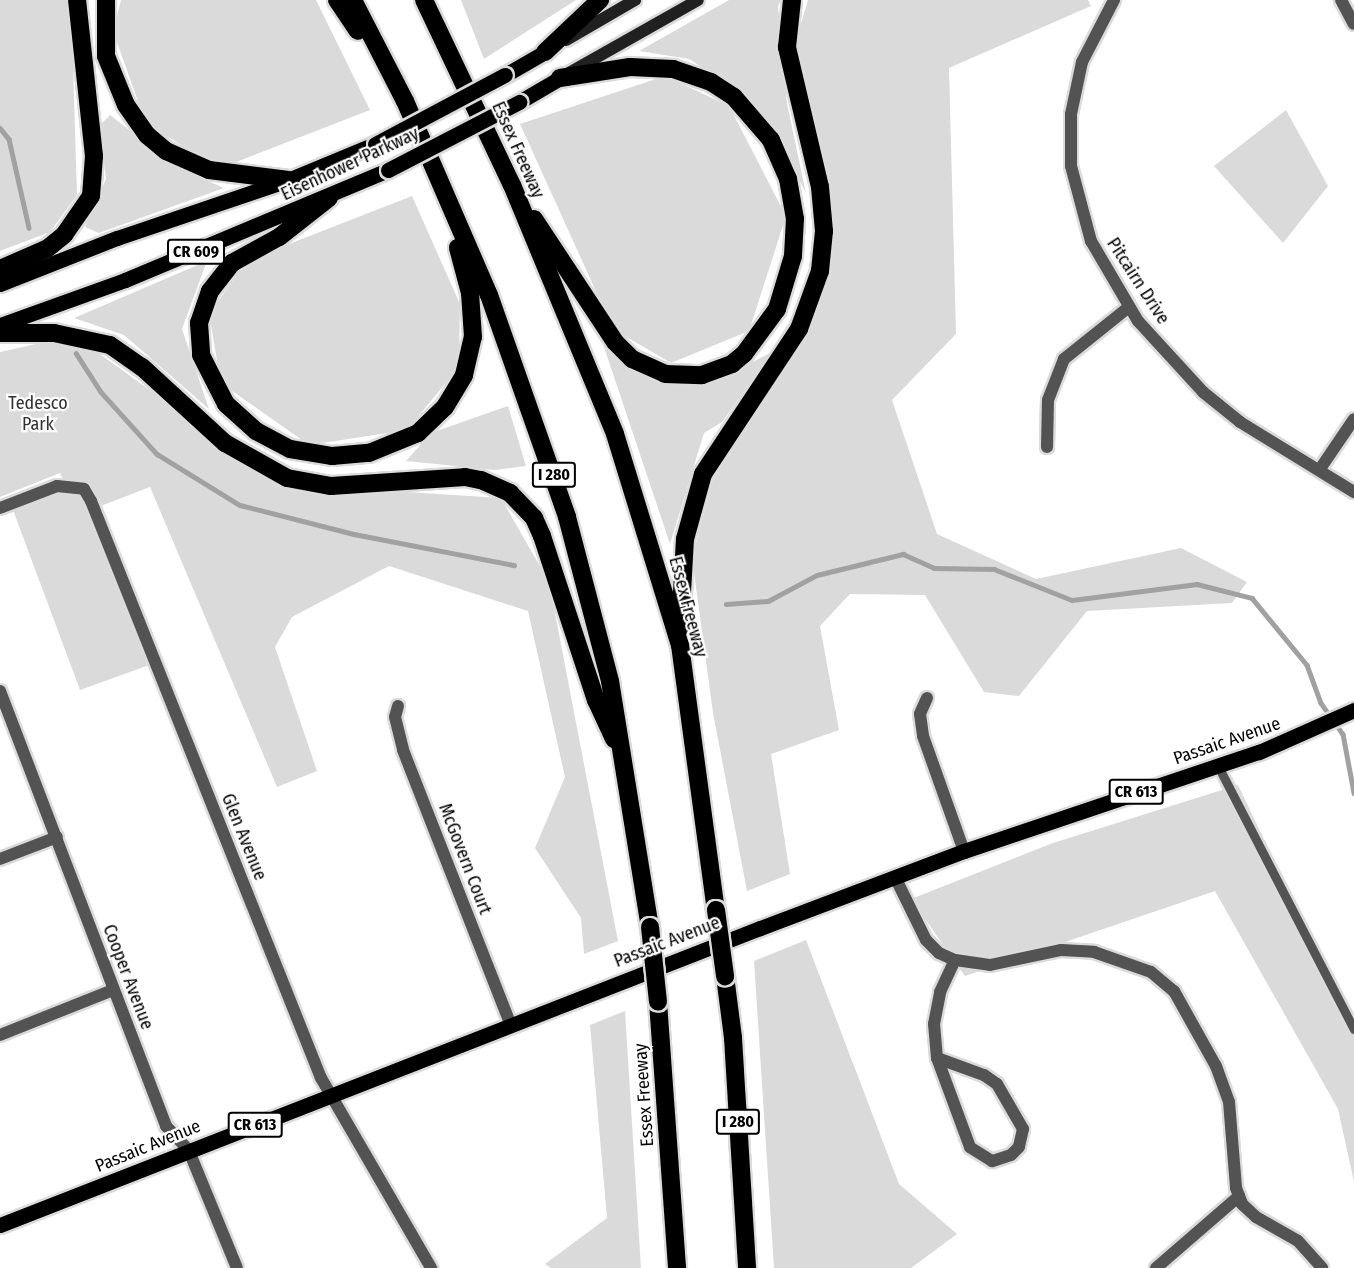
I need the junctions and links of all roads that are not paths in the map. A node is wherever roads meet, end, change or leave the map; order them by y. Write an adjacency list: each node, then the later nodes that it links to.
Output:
1 (77, 0): 22 (highway)
2 (106, 0): 18 (highway)
3 (337, 0): 17 (highway)
4 (353, 0): 17 (highway, Essex Freeway / I 280)
5 (424, 0): 15 (highway, Essex Freeway / I 280)
6 (437, 0): 15 (highway)
7 (600, 0): 14 (highway)
8 (635, 0): 14 (street, Eisenhower Parkway)
9 (698, 0): 16 (street, Eisenhower Parkway)
10 (792, 0): 32 (highway)
11 (1114, 0): 24 (street, Pitcairn Drive)
12 (1341, 0): 13 (street)
13 (1354, 24)
14 (544, 52): 18 (main road, Eisenhower Parkway / CR 609, bridge)
15 (454, 60): 19 (highway, Essex Freeway / I 280)
16 (560, 78): 19 (highway); 21 (main road, Eisenhower Parkway / CR 609, bridge)
17 (405, 101): 20 (highway, Essex Freeway / I 280)
18 (288, 180): 23 (main road, Eisenhower Parkway / CR 609)
19 (512, 185): 32 (highway, Essex Freeway / I 280)
20 (444, 194): 21 (highway); 38 (highway, Essex Freeway / I 280)
21 (329, 198): 25 (main road, Eisenhower Parkway / CR 609)
22 (0, 269)
23 (0, 284)
24 (1130, 307): 28 (street); 29 (street, Pitcairn Drive)
25 (0, 325)
26 (0, 333): 38 (highway)
27 (1354, 419): 29 (street)
28 (1047, 447)
29 (1320, 469): 30 (street, Pitcairn Drive)
30 (1354, 492)
31 (0, 508): 49 (street, Glen Avenue)
32 (680, 645): 56 (highway, Essex Freeway / I 280, bridge)
33 (0, 691): 39 (street, Cooper Avenue)
34 (927, 698): 40 (street)
35 (398, 706): 45 (street, McGovern Court)
36 (1342, 716): 37 (main road, Passaic Avenue / CR 613)
37 (1218, 766): 40 (main road, Passaic Avenue / CR 613); 46 (lane)
38 (627, 768): 55 (highway, Essex Freeway / I 280, bridge)
39 (57, 837): 41 (street); 44 (street, Cooper Avenue)
40 (964, 850): 42 (main road, Passaic Avenue / CR 613)
41 (0, 859)
42 (895, 877): 43 (street); 45 (main road, Passaic Avenue / CR 613)
43 (956, 960): 48 (street); 51 (street)
44 (113, 990): 47 (street); 50 (street, Cooper Avenue)
45 (510, 1023): 49 (main road, Passaic Avenue / CR 613)
46 (1354, 1029)
47 (0, 1035)
48 (937, 1058): 48 (street)
49 (331, 1097): 50 (main road, Passaic Avenue / CR 613); 54 (street, Glen Avenue)
50 (189, 1151): 52 (main road, Passaic Avenue / CR 613); 53 (street, Cooper Avenue)
51 (1239, 1196): 57 (street); 58 (street)
52 (0, 1225)
53 (237, 1268)
54 (431, 1268)
55 (677, 1268)
56 (747, 1268)
57 (1156, 1268)
58 (1322, 1268)

